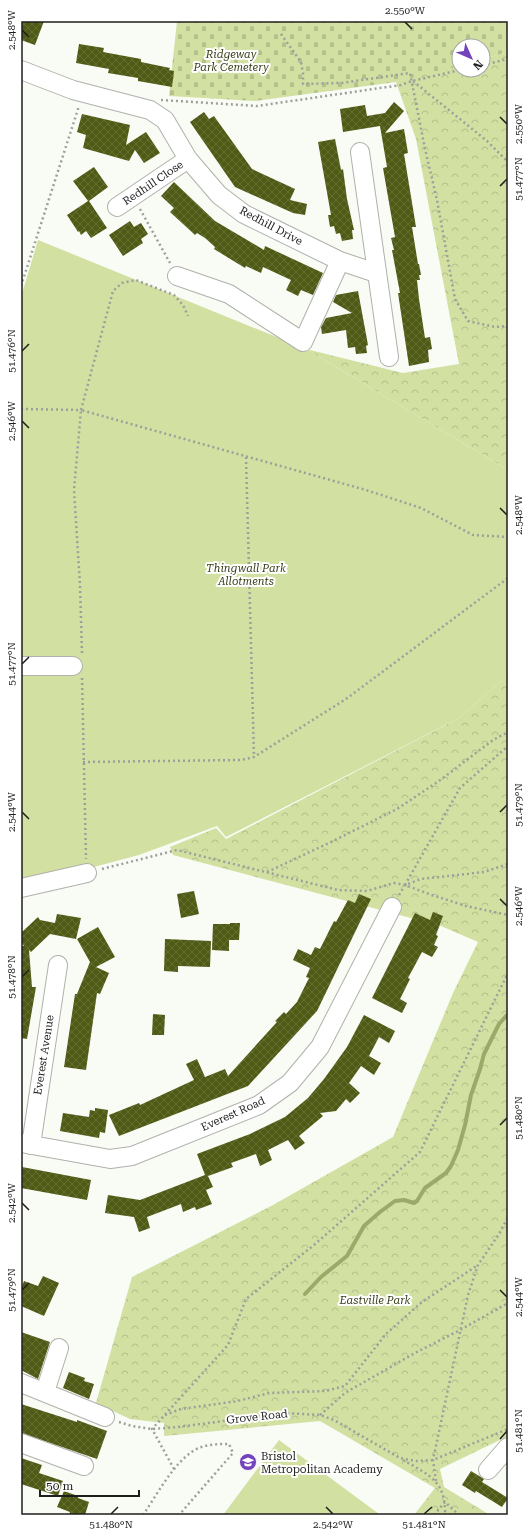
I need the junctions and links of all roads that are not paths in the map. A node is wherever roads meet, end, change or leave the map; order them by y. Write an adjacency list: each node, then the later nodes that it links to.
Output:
1 (21, 70): 3 (street, Redhill Drive)
2 (360, 152): 6 (street)
3 (188, 159): 4 (street, Redhill Close); 5 (street, Redhill Drive)
4 (117, 207)
5 (340, 261): 6 (street, Redhill Drive); 7 (street)
6 (376, 273): 8 (street)
7 (177, 276)
8 (389, 357)
9 (79, 664): 10 (street)
10 (21, 666)
11 (87, 873): 12 (street)
12 (21, 888)
13 (392, 907): 15 (street, Everest Road)
14 (58, 965): 15 (street, Everest Avenue)
15 (26, 1144)
16 (59, 1348): 18 (street)
17 (21, 1383): 18 (street)
18 (45, 1392): 19 (street)
19 (105, 1417)
20 (21, 1444): 22 (street)
21 (508, 1447): 23 (street)
22 (84, 1466)
23 (488, 1470)

